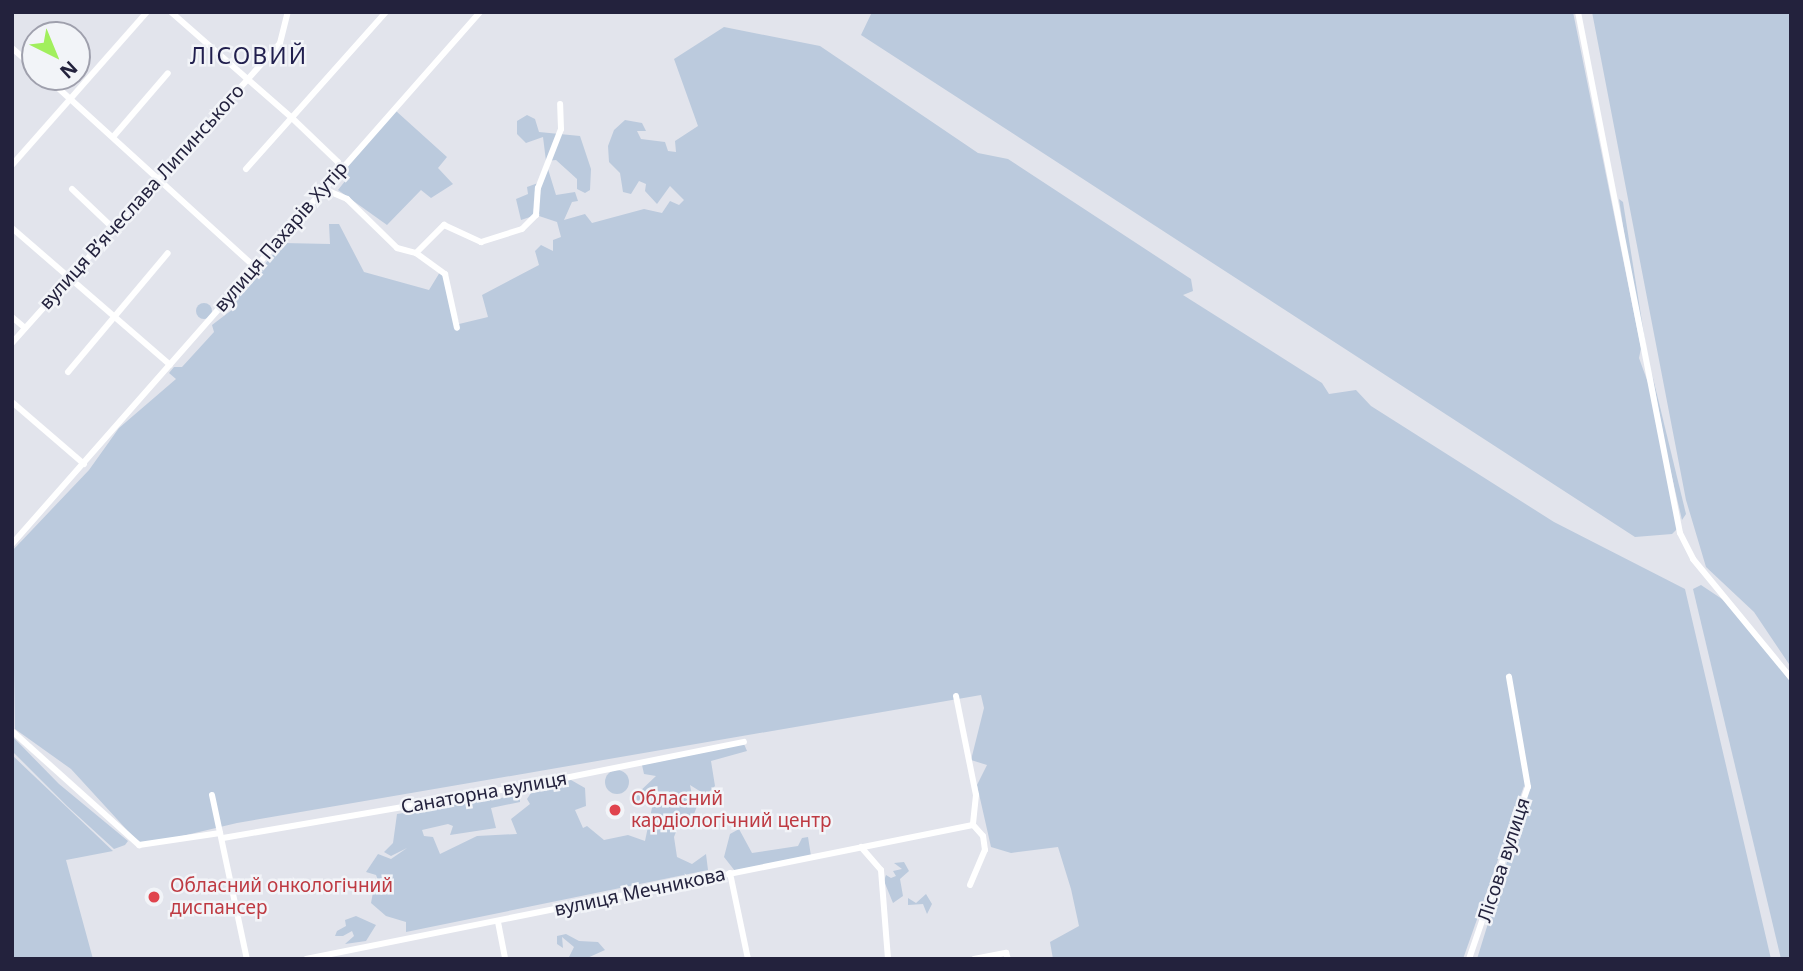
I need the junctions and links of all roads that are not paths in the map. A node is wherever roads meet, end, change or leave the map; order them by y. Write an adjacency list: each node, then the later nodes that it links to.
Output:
1 (147, 12): 10 (street)
2 (171, 12): 8 (street)
3 (288, 12): 8 (street, вулиця Вʼячеслава Липинського)
4 (386, 12): 12 (street)
5 (480, 12): 16 (street, вулиця Пахарів Хутір)
6 (1578, 12): 37 (street)
7 (168, 73): 13 (street)
8 (248, 78): 12 (street); 17 (street, вулиця Вʼячеслава Липинського)
9 (62, 91): 10 (street)
10 (71, 99): 13 (street); 14 (street)
11 (560, 104): 23 (street)
12 (291, 117): 15 (street); 16 (street)
13 (113, 137): 17 (street)
14 (12, 165)
15 (246, 169)
16 (339, 169): 19 (street, вулиця Пахарів Хутір)
17 (159, 180): 21 (street, вулиця Вʼячеслава Липинського); 24 (street)
18 (72, 190): 21 (street)
19 (326, 190): 23 (street); 24 (street, вулиця Пахарів Хутір)
20 (12, 228): 25 (street)
21 (114, 229): 25 (street, вулиця Вʼячеслава Липинського)
22 (168, 253): 26 (street)
23 (416, 253): 29 (street)
24 (256, 268): 31 (street, вулиця Пахарів Хутір)
25 (70, 278): 26 (street); 28 (street, вулиця Вʼячеслава Липинського)
26 (114, 316): 31 (street); 32 (street)
27 (12, 317): 28 (street)
28 (25, 328): 30 (street, вулиця Вʼячеслава Липинського)
29 (457, 328)
30 (12, 343)
31 (170, 365): 34 (street, вулиця Пахарів Хутір)
32 (68, 372)
33 (12, 402): 34 (street)
34 (84, 464): 35 (street, вулиця Пахарів Хутір)
35 (12, 544)
36 (1509, 677): 55 (street, Лісова вулиця)
37 (1791, 678)
38 (956, 696): 42 (street)
39 (12, 731): 43 (street, Санаторна вулиця)
40 (744, 742): 43 (street, Санаторна вулиця)
41 (212, 794): 43 (street)
42 (973, 825): 44 (street, вулиця Мечникова); 46 (street)
43 (221, 836): 49 (street)
44 (861, 847): 45 (street, вулиця Мечникова); 53 (street)
45 (730, 873): 47 (street, вулиця Мечникова); 52 (street)
46 (970, 885)
47 (498, 922): 50 (street, вулиця Мечникова); 51 (street)
48 (1007, 956): 54 (street)
49 (247, 959)
50 (306, 959)
51 (505, 959)
52 (748, 959)
53 (888, 959)
54 (974, 959)
55 (1469, 959)

